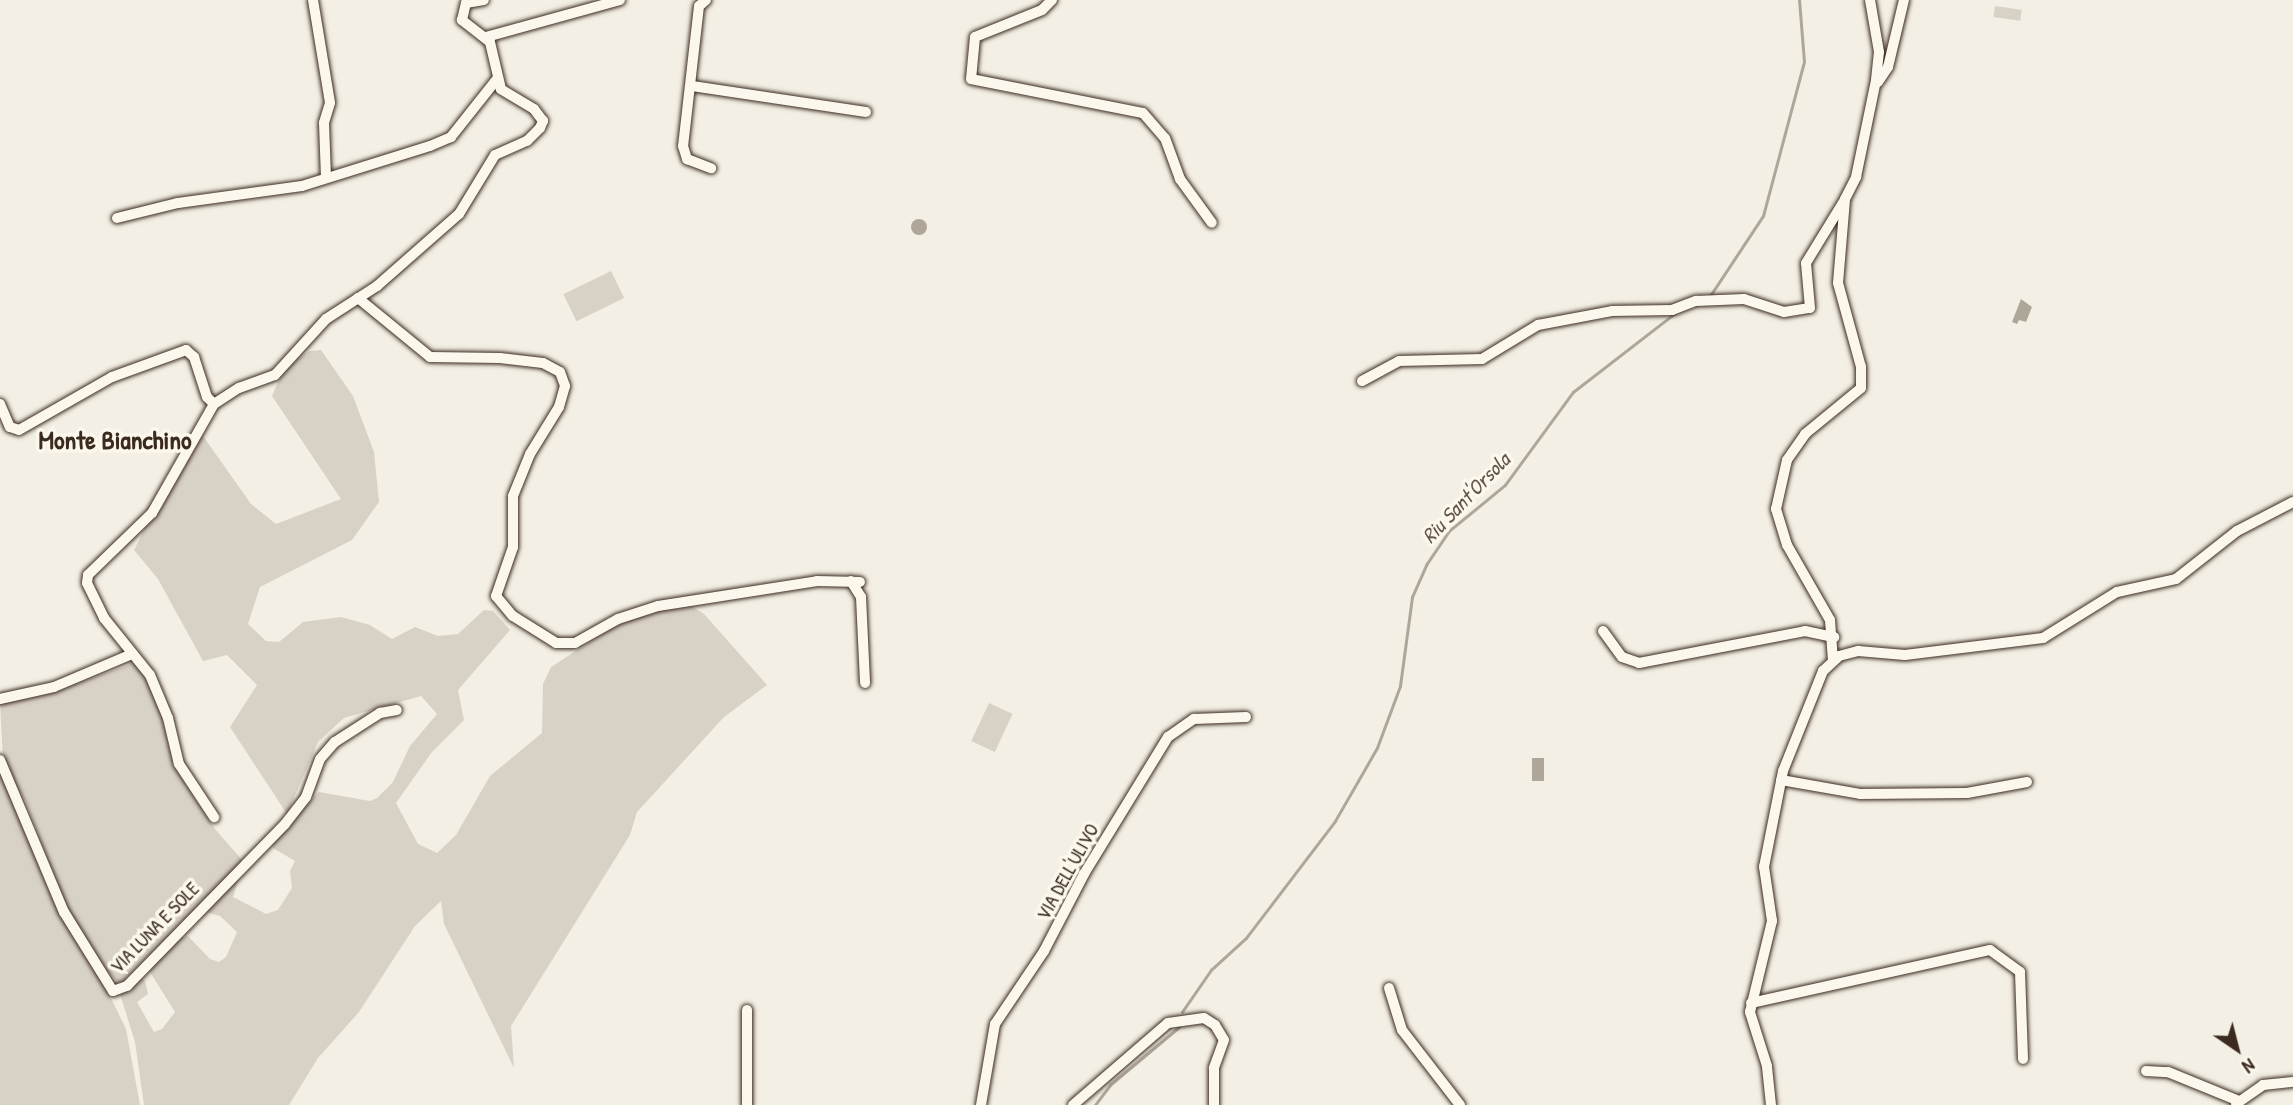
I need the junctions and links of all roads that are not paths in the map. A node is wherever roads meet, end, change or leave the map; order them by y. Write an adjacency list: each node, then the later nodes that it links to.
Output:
1 (313, 0): 14 (street)
2 (484, 0): 8 (street)
3 (620, 0): 8 (street)
4 (706, 0): 10 (street)
5 (1052, 0): 17 (street)
6 (1870, 0): 11 (street)
7 (1904, 0): 11 (street)
8 (486, 37): 9 (street)
9 (497, 79): 14 (street); 18 (street)
10 (692, 86): 12 (street); 13 (street)
11 (1875, 88): 15 (street)
12 (866, 112)
13 (711, 168)
14 (326, 177): 16 (street)
15 (1845, 199): 19 (street); 24 (street)
16 (117, 218)
17 (1212, 223)
18 (358, 298): 21 (street); 27 (street)
19 (1362, 381)
20 (0, 404): 21 (street)
21 (214, 404): 25 (street)
22 (2293, 502): 26 (street)
23 (1603, 631): 24 (street)
24 (1833, 637): 26 (street)
25 (132, 654): 28 (street); 34 (street)
26 (1833, 661): 32 (street)
27 (865, 683)
28 (0, 699)
29 (397, 710): 31 (street, VIA LUNA E SOLE)
30 (1246, 717): 43 (street, VIA DELL'ULIVO)
31 (0, 760)
32 (1781, 780): 33 (street); 36 (street)
33 (2027, 782)
34 (214, 817)
35 (1389, 988): 46 (street)
36 (1751, 1003): 38 (street); 47 (street)
37 (747, 1010): 42 (street)
38 (2023, 1059)
39 (2146, 1071): 41 (street)
40 (2293, 1082): 41 (street)
41 (2236, 1103)
42 (747, 1105)
43 (981, 1105)
44 (1073, 1105): 45 (street)
45 (1214, 1105)
46 (1460, 1105)
47 (1771, 1105)

